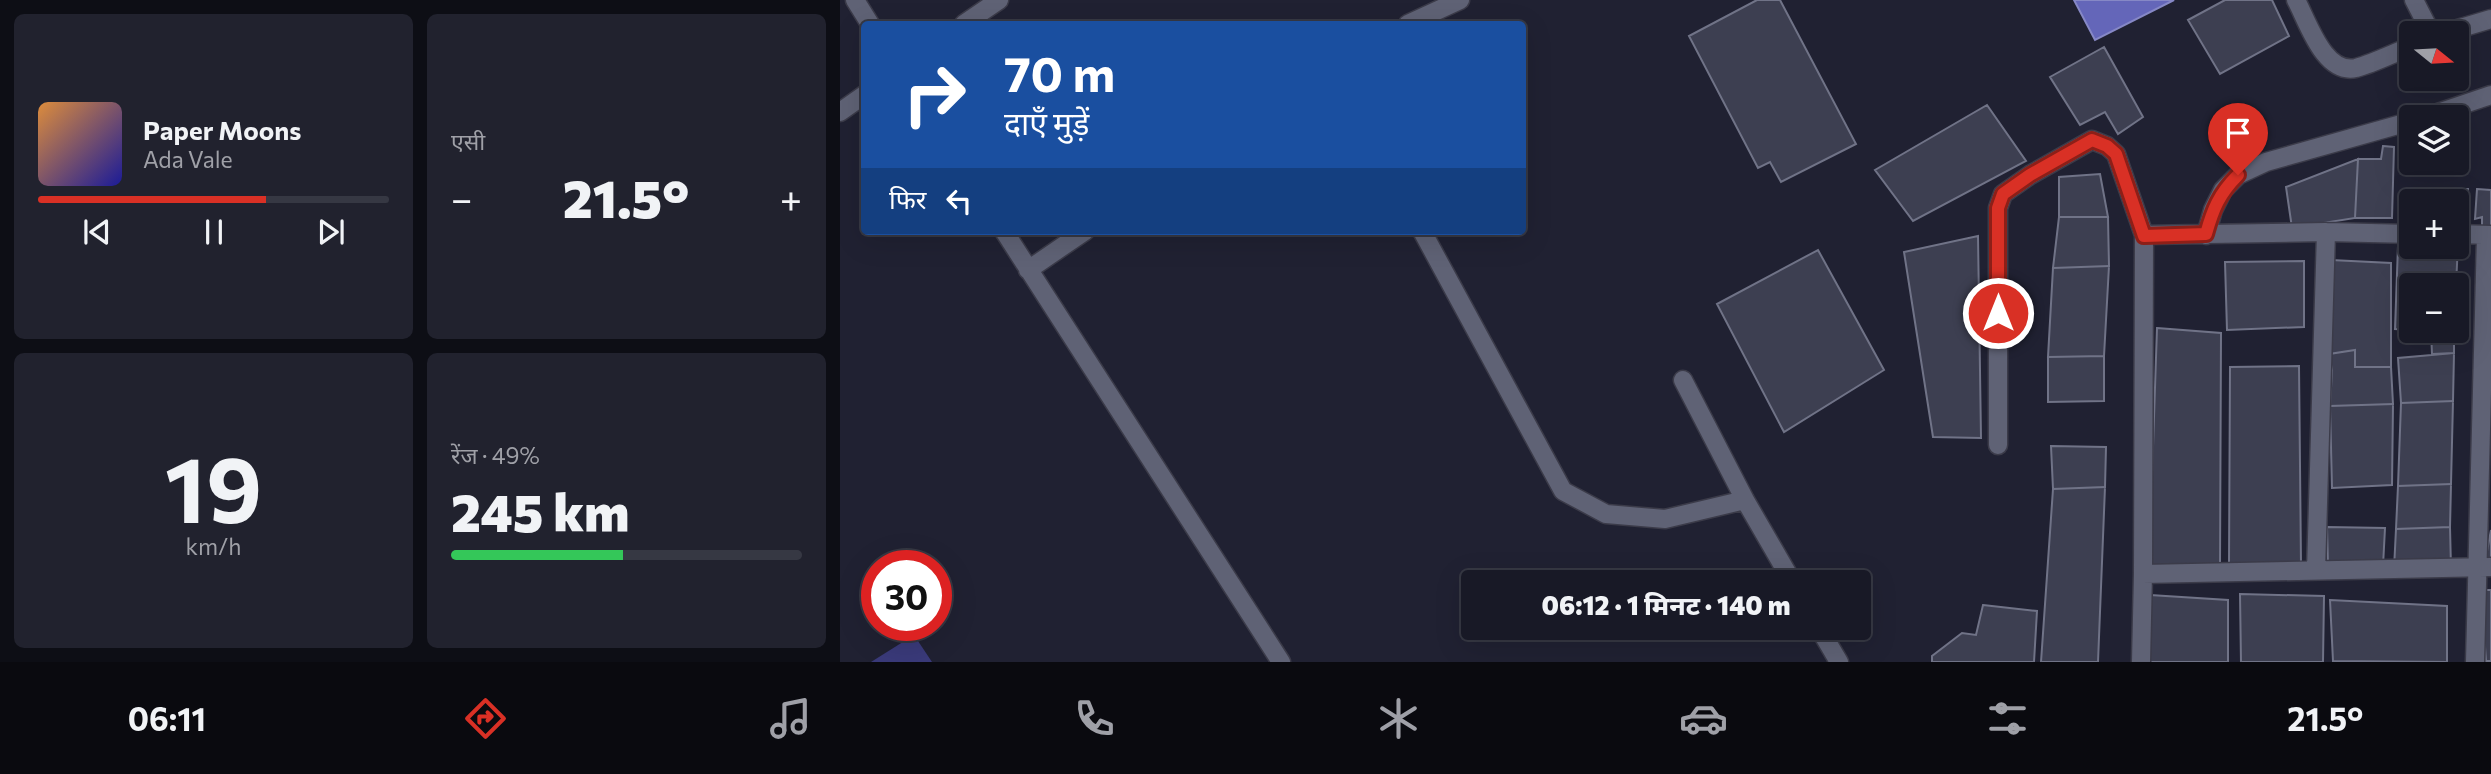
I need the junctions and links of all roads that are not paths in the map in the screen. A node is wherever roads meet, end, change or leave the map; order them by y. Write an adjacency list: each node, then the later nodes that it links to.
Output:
1 (855, 0): 7 (street)
2 (999, 0): 8 (street)
3 (1460, 0): 9 (street)
4 (2296, 0): 12 (street)
5 (2414, 0): 10 (street)
6 (2491, 19): 11 (street)
7 (868, 21)
8 (968, 21)
9 (1414, 21)
10 (2425, 21)
11 (2469, 26)
12 (2399, 51)
13 (2491, 95): 15 (street)
14 (861, 96): 16 (street)
15 (2461, 105)
16 (840, 112)
17 (2399, 125): 19 (street)
18 (2326, 232): 19 (street); 20 (street); 33 (street)
19 (2206, 234): 26 (street)
20 (2399, 234)
21 (2469, 234): 25 (street)
22 (1006, 235): 27 (street)
23 (1079, 235): 27 (street)
24 (1424, 235): 30 (street)
25 (2488, 235): 31 (street)
26 (2144, 236): 29 (street); 34 (street)
27 (1028, 270): 36 (street)
28 (1682, 380): 30 (street)
29 (1998, 445)
30 (1745, 500): 32 (street)
31 (2484, 568): 33 (street); 39 (street)
32 (1785, 570)
33 (2316, 571): 34 (street)
34 (2143, 574): 38 (street)
35 (1826, 640): 37 (street)
36 (1281, 662)
37 (1839, 662)
38 (2141, 662)
39 (2474, 662)

